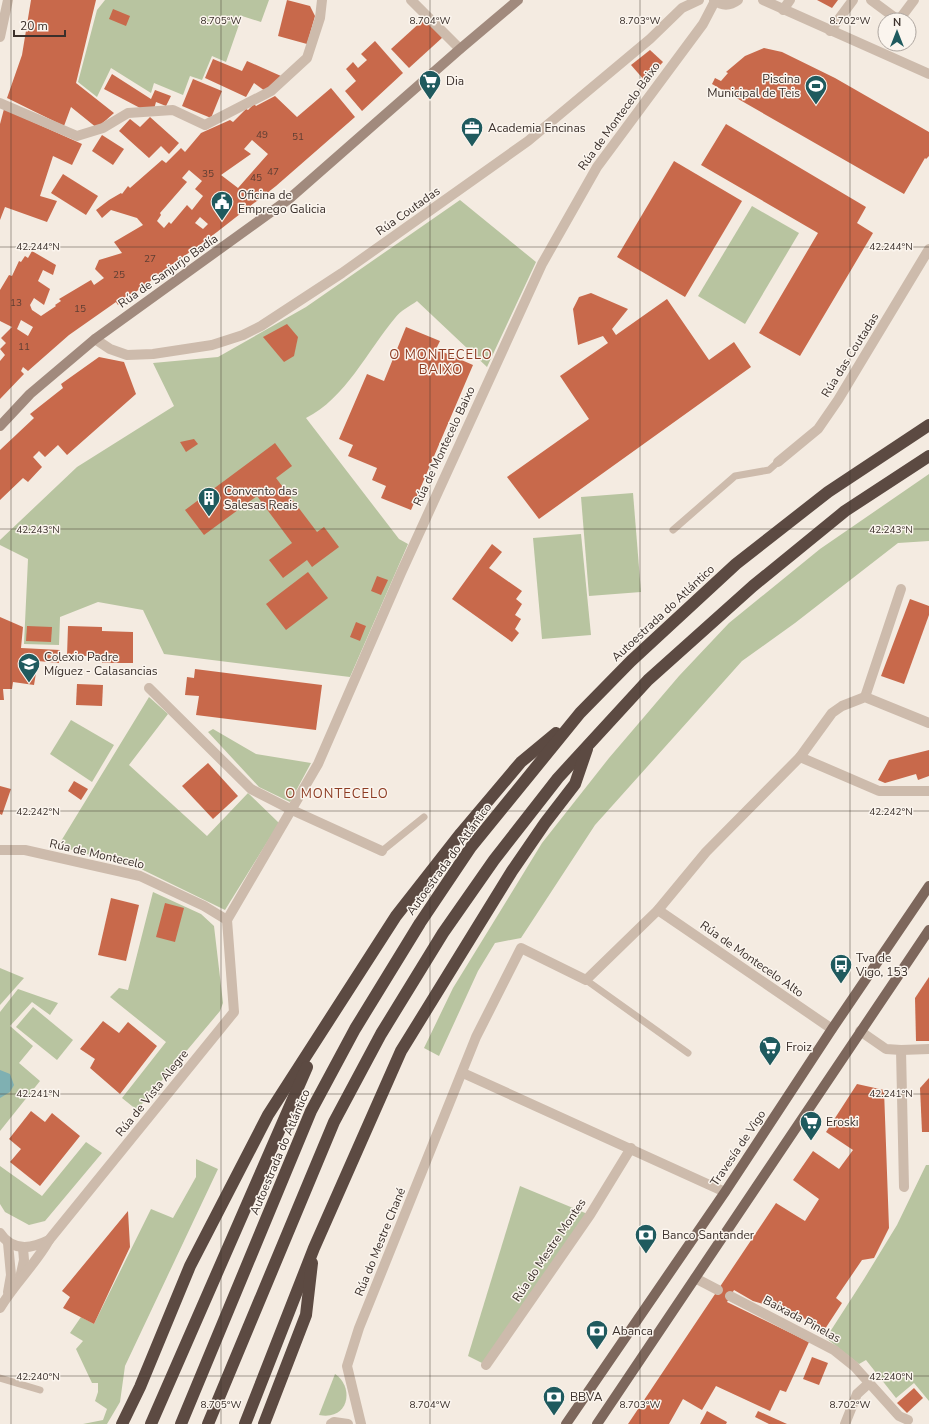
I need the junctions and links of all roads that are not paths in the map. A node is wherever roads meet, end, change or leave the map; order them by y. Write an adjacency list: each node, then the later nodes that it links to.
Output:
1 (8, 0): 17 (street)
2 (322, 0): 20 (street)
3 (410, 0): 18 (street)
4 (518, 0): 18 (main road, Rúa de Sanjurjo Badía)
5 (699, 0): 22 (street, Rúa Coutadas)
6 (738, 0): 12 (street)
7 (763, 0): 13 (street)
8 (790, 0): 13 (street)
9 (853, 0): 16 (street)
10 (871, 0): 14 (street)
11 (914, 0): 15 (street)
12 (715, 1): 36 (street, Rúa de Montecelo Baixo)
13 (783, 10): 16 (street)
14 (888, 12)
15 (905, 12)
16 (830, 31): 19 (street)
17 (0, 37)
18 (460, 48): 22 (main road, Rúa de Sanjurjo Badía)
19 (929, 74)
20 (0, 103)
21 (929, 249): 26 (street, Rúa das Coutadas)
22 (95, 339): 24 (main road, Rúa de Sanjurjo Badía)
23 (929, 425): 31 (highway, Autoestrada do Atlántico)
24 (0, 426)
25 (929, 456): 33 (highway)
26 (778, 462): 27 (lane)
27 (673, 530)
28 (901, 589): 30 (street)
29 (149, 688): 36 (street)
30 (865, 696): 32 (street); 34 (street)
31 (580, 713): 47 (highway); 73 (highway, Autoestrada do Atlántico)
32 (929, 723)
33 (588, 744): 59 (highway); 74 (highway)
34 (800, 758): 35 (street); 41 (street)
35 (929, 791)
36 (292, 810): 39 (street); 42 (street, Rúa de Montecelo Baixo)
37 (424, 817): 39 (lane)
38 (0, 850): 42 (street, Rúa de Montecelo)
39 (382, 851)
40 (929, 886): 45 (main road, Travesía de Vigo)
41 (658, 910): 44 (street); 45 (street, Rúa de Montecelo Alto)
42 (227, 920): 56 (street, Rúa de Vista Alegre)
43 (929, 930): 46 (main road)
44 (586, 980): 50 (lane); 51 (street)
45 (832, 1029): 54 (main road, Travesía de Vigo)
46 (860, 1031): 48 (street); 61 (main road)
47 (320, 1036): 71 (highway); 72 (highway)
48 (901, 1050): 49 (street); 53 (street)
49 (929, 1050)
50 (688, 1053)
51 (463, 1073): 52 (street); 79 (street, Rúa do Mestre Chané)
52 (631, 1148): 54 (street); 66 (street, Rúa do Mestre Montes)
53 (904, 1187)
54 (725, 1192): 80 (main road, Travesía de Vigo)
55 (0, 1233): 57 (street)
56 (49, 1240): 58 (street, Rúa de Vista Alegre); 60 (street)
57 (8, 1243): 58 (street); 63 (street)
58 (22, 1248): 60 (street)
59 (314, 1248): 75 (highway); 76 (highway)
60 (20, 1278): 63 (street)
61 (694, 1278): 62 (street); 81 (main road)
62 (718, 1290)
63 (8, 1293): 65 (street)
64 (730, 1296): 68 (street, Baixada Pinelas)
65 (0, 1308)
66 (486, 1365)
67 (0, 1378): 69 (lane)
68 (868, 1384): 70 (street, Baixada Pinelas); 82 (street)
69 (40, 1390)
70 (908, 1420)
71 (122, 1424)
72 (151, 1424)
73 (181, 1424)
74 (208, 1424)
75 (244, 1424)
76 (264, 1424)
77 (331, 1424): 78 (street)
78 (348, 1424)
79 (361, 1424)
80 (566, 1424)
81 (597, 1424)
82 (845, 1424)

